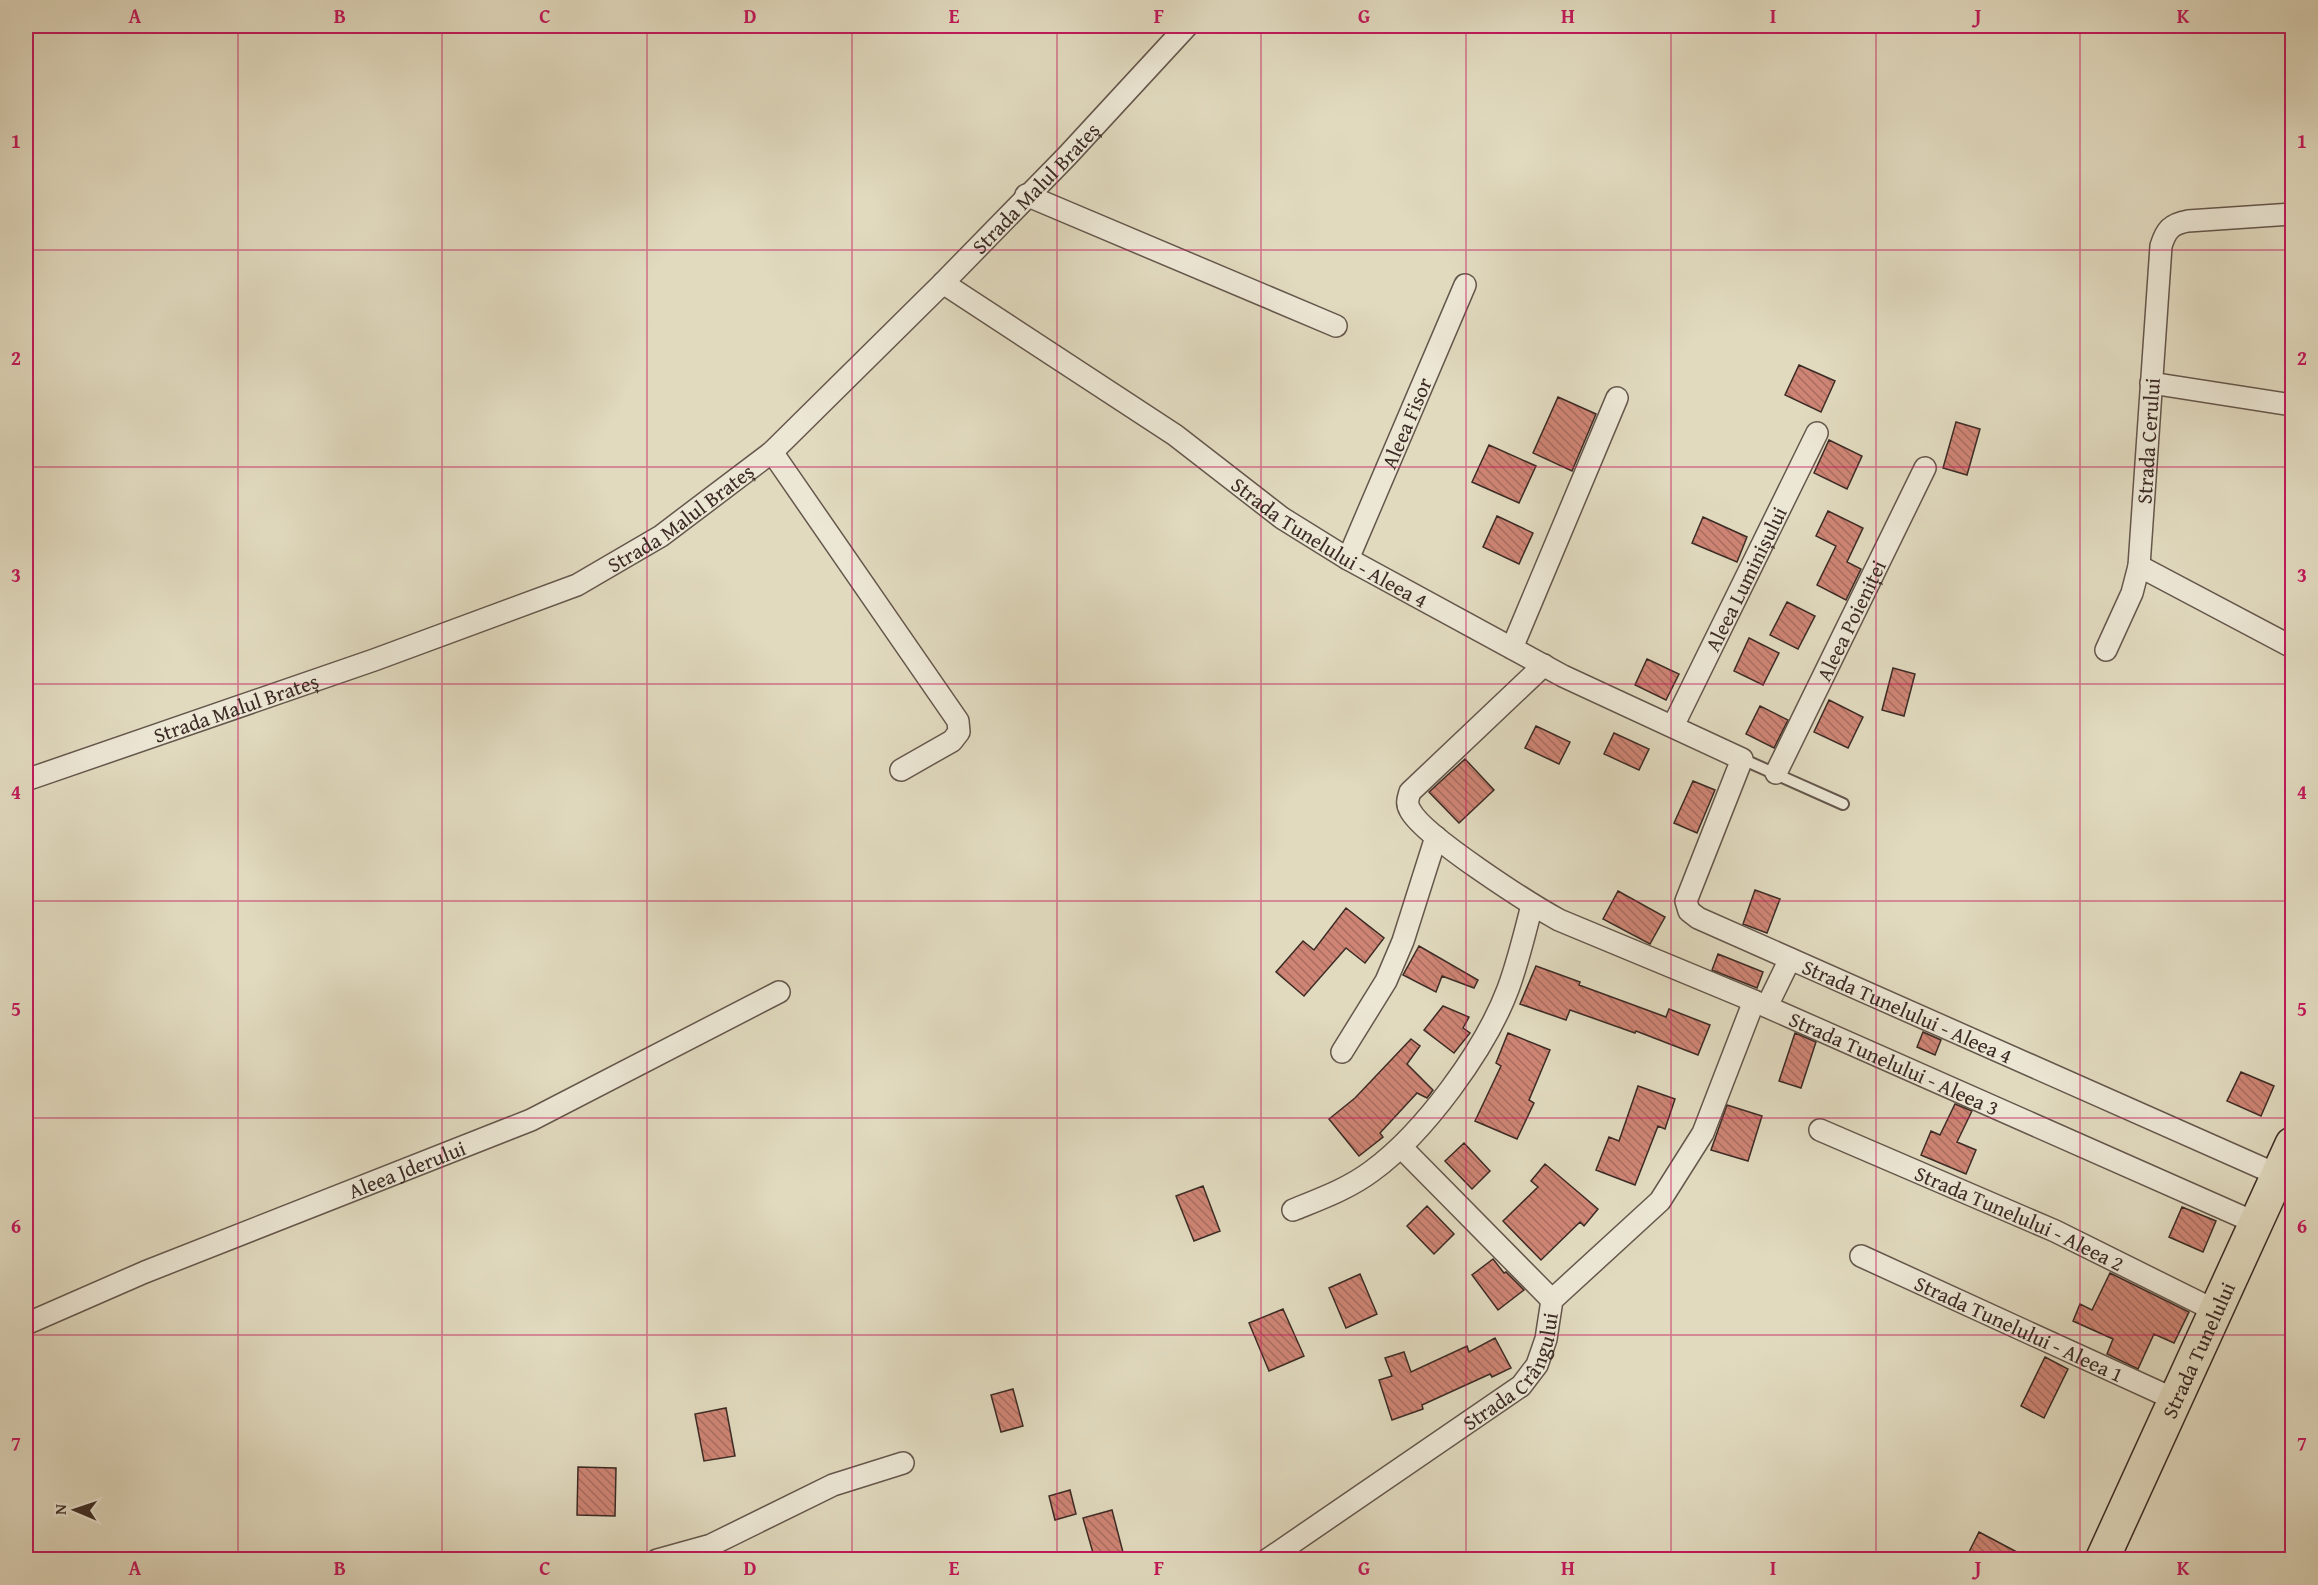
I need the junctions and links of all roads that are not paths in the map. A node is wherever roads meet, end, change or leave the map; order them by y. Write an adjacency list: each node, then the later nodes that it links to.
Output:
1 (1187, 26): 2 (street, Strada Malul Brateș)
2 (1026, 195): 4 (street, Strada Malul Brateș); 6 (street)
3 (2292, 214): 7 (street, Strada Cerului)
4 (943, 283): 11 (street, Strada Malul Brateș); 13 (street, Strada Tunelului - Aleea 4)
5 (1465, 285): 13 (street, Aleea Fisor)
6 (1336, 326)
7 (2151, 383): 9 (street); 14 (street, Strada Cerului)
8 (1617, 398): 16 (street)
9 (2292, 405)
10 (1818, 433): 19 (street, Aleea Luminișului)
11 (772, 452): 21 (street); 23 (street, Strada Malul Brateș)
12 (1925, 468): 22 (street, Aleea Poieniței)
13 (1348, 559): 16 (street, Strada Tunelului - Aleea 4)
14 (2139, 566): 15 (street); 17 (street, Strada Cerului)
15 (2292, 647)
16 (1512, 648): 18 (street, Strada Tunelului - Aleea 4)
17 (2106, 650)
18 (1544, 665): 19 (street, Strada Tunelului - Aleea 4); 25 (street, Strada Tunelului - Aleea 3)
19 (1673, 726): 20 (street, Strada Tunelului - Aleea 4)
20 (1743, 759): 22 (lane, Strada Tunelului - Aleea 4); 27 (street, Strada Tunelului - Aleea 4)
21 (901, 770)
22 (1776, 774): 24 (lane, Strada Tunelului - Aleea 4)
23 (26, 780)
24 (1843, 804)
25 (1436, 837): 26 (street, Strada Tunelului - Aleea 3); 30 (street)
26 (1532, 905): 29 (street, Strada Tunelului - Aleea 3); 33 (street)
27 (1790, 959): 29 (street, Strada Crângului); 34 (street, Strada Tunelului - Aleea 4)
28 (779, 992): 40 (street, Aleea Jderului)
29 (1760, 1004): 36 (street, Strada Tunelului - Aleea 3); 38 (street, Strada Crângului)
30 (1342, 1052)
31 (1820, 1130): 39 (street, Strada Tunelului - Aleea 2)
32 (2292, 1144): 34 (highway, Strada Tunelului)
33 (1402, 1148): 35 (street); 38 (street)
34 (2278, 1175): 36 (highway, Strada Tunelului)
35 (1293, 1210)
36 (2256, 1223): 39 (highway, Strada Tunelului)
37 (1862, 1256): 41 (street, Strada Tunelului - Aleea 1)
38 (1552, 1300): 45 (street, Strada Crângului)
39 (2216, 1311): 41 (highway, Strada Tunelului)
40 (26, 1324)
41 (2176, 1400): 43 (highway, Strada Tunelului)
42 (903, 1463): 44 (street)
43 (2119, 1544): 46 (highway, Strada Tunelului)
44 (657, 1560)
45 (1268, 1560)
46 (2102, 1560)

